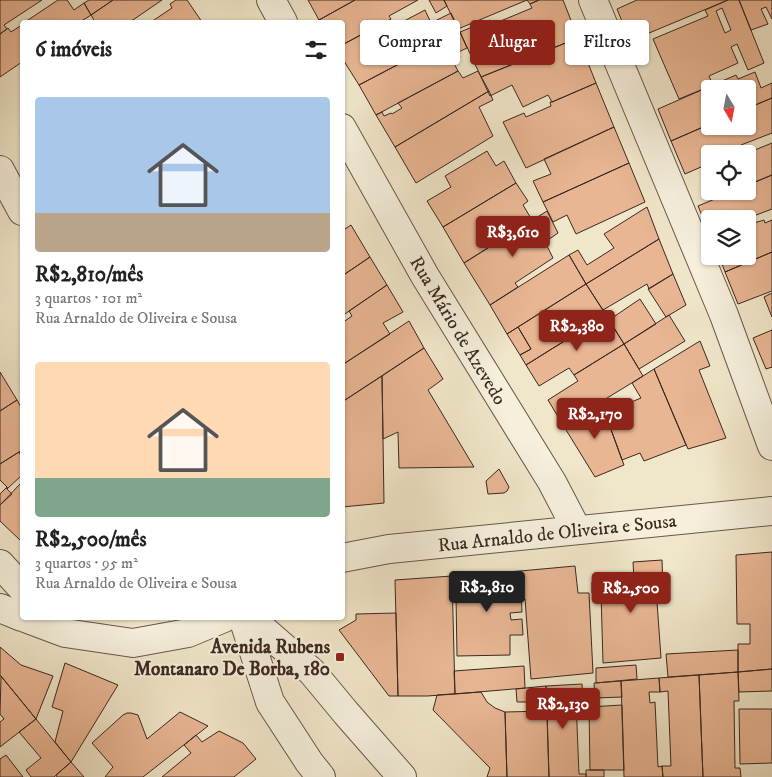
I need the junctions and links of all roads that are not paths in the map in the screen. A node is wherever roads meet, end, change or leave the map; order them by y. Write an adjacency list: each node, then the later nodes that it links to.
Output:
1 (271, 0): 3 (street)
2 (593, 0): 7 (street)
3 (282, 20)
4 (345, 133): 9 (street, Rua Mário de Azevedo)
5 (0, 170): 6 (street)
6 (20, 207)
7 (772, 446)
8 (772, 511): 9 (street, Rua Arnaldo de Oliveira e Sousa)
9 (576, 530): 10 (street, Rua Arnaldo de Oliveira e Sousa)
10 (345, 557)
11 (0, 564): 12 (street)
12 (20, 586)
13 (0, 608): 14 (street)
14 (20, 616)
15 (36, 620): 19 (street)
16 (219, 620): 19 (street)
17 (245, 620): 20 (street)
18 (252, 620): 21 (street)
19 (57, 625)
20 (322, 777)
21 (402, 777)

